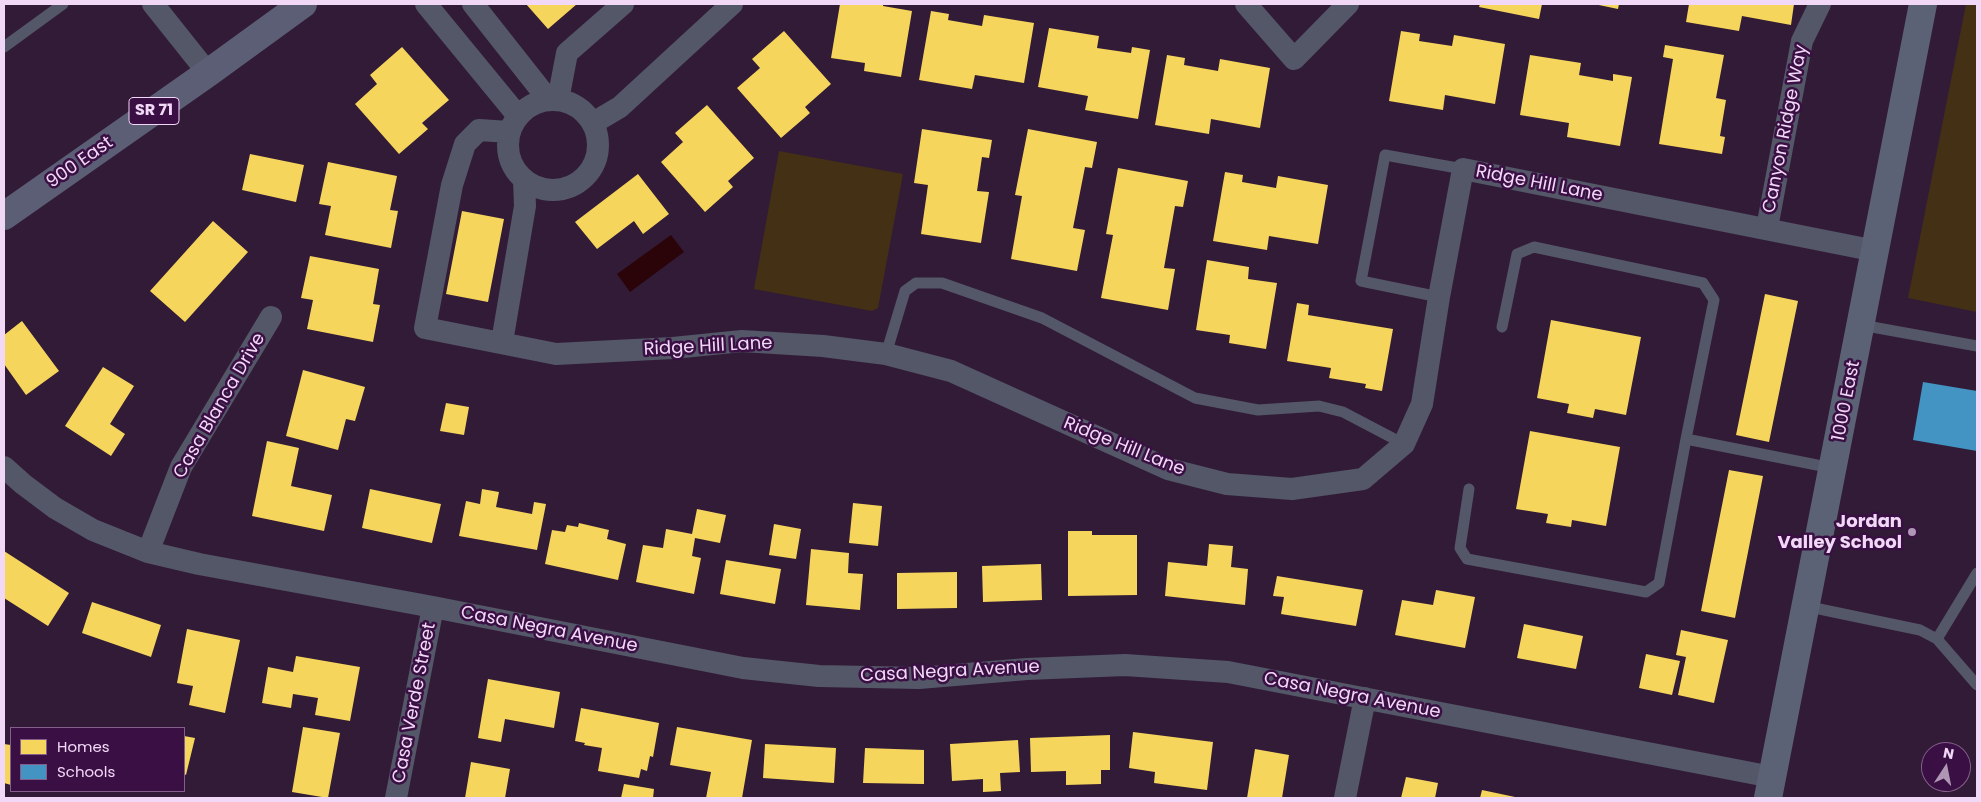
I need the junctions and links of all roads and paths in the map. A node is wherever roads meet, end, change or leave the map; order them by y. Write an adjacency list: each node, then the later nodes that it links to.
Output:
1 (63, 4): 12 (lane)
2 (153, 4): 13 (street)
3 (303, 4): 13 (main road, 900 East / SR 71)
4 (426, 4): 16 (street)
5 (473, 4): 14 (street)
6 (623, 4): 14 (street)
7 (732, 4): 15 (street)
8 (1246, 4): 9 (street)
9 (1348, 4)
10 (1820, 4): 20 (street, Canyon Ridge Way)
11 (1923, 4): 21 (street, 1000 East)
12 (4, 47)
13 (208, 73): 19 (main road, 900 East / SR 71)
14 (553, 100): 15 (street); 16 (street)
15 (593, 123): 18 (street)
16 (513, 124): 18 (street); 26 (street, Ridge Hill Lane)
17 (1463, 169): 20 (street, Ridge Hill Lane); 22 (street, Ridge Hill Lane); 22 (lane)
18 (524, 180): 26 (street)
19 (4, 216)
20 (1767, 228): 21 (street, Ridge Hill Lane)
21 (1876, 250): 24 (street, 1000 East)
22 (1439, 297): 30 (street, Ridge Hill Lane)
23 (271, 317): 34 (street, Casa Blanca Drive)
24 (1861, 325): 27 (lane); 32 (street, 1000 East)
25 (1502, 328): 29 (lane)
26 (502, 342): 28 (street, Ridge Hill Lane)
27 (1977, 346)
28 (886, 354): 30 (street, Ridge Hill Lane); 30 (lane)
29 (1686, 439): 32 (lane); 33 (lane)
30 (1404, 444)
31 (4, 466): 34 (street, Casa Negra Avenue)
32 (1834, 468): 36 (street, 1000 East)
33 (1469, 489)
34 (148, 552): 37 (street, Casa Negra Avenue)
35 (1977, 574): 38 (lane)
36 (1805, 606): 38 (lane); 41 (street, 1000 East)
37 (433, 607): 40 (street, Casa Negra Avenue); 42 (street, Casa Verde Street)
38 (1937, 638): 39 (lane)
39 (1977, 685)
40 (1365, 698): 41 (street, Casa Negra Avenue); 43 (street)
41 (1770, 788)
42 (396, 798)
43 (1345, 798)

